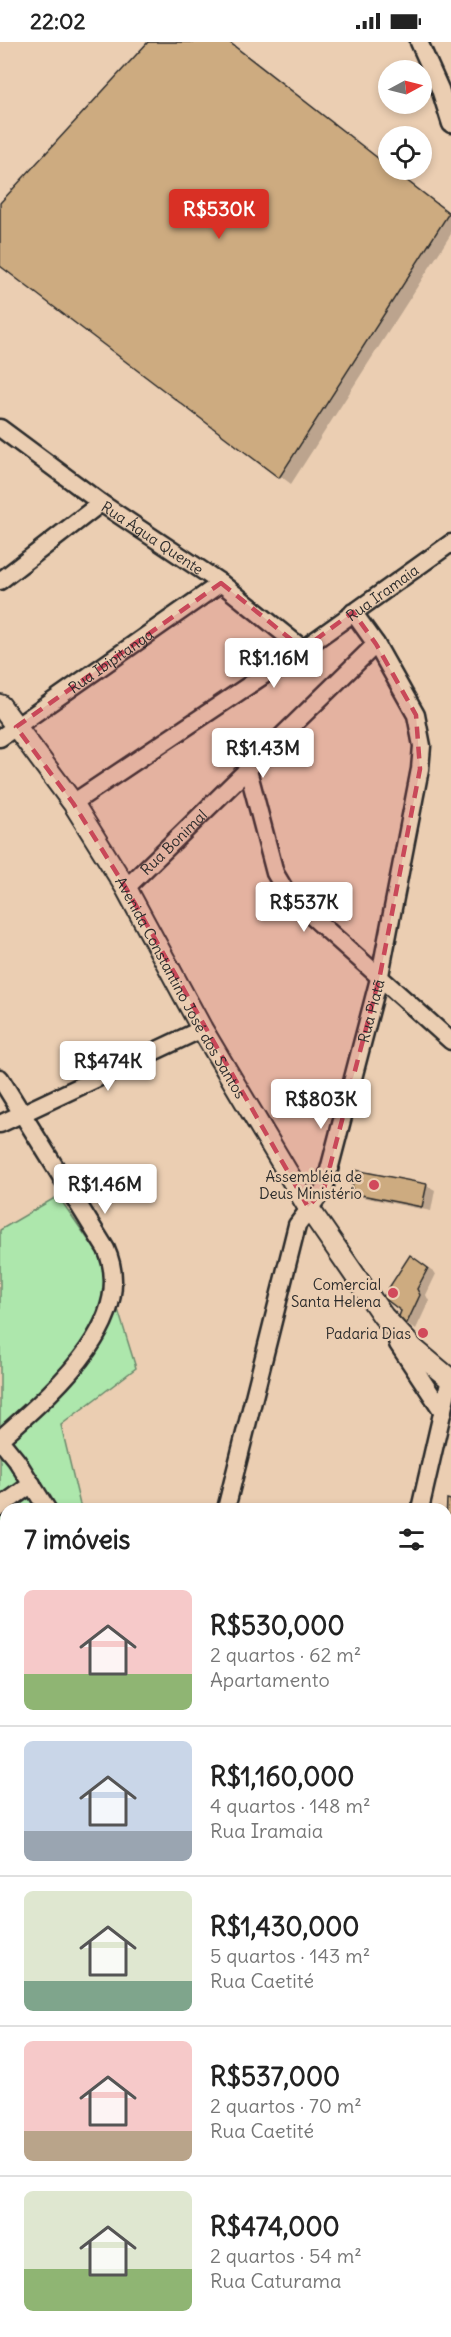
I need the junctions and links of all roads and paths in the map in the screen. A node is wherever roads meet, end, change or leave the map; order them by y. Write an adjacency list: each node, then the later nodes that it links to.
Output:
1 (419, 42): 2 (street)
2 (451, 124)
3 (1, 431): 4 (street, Rua Água Quente)
4 (101, 503): 6 (street); 7 (street, Rua Água Quente)
5 (451, 543): 8 (street, Rua Iramaia)
6 (0, 581)
7 (221, 583): 10 (street, Rua Água Quente); 12 (street, Rua Ibipitanga)
8 (353, 612): 9 (street, Rua Piatã); 10 (street, Rua Iramaia)
9 (376, 644): 13 (street, Rua Bonimal); 16 (street, Rua Piatã)
10 (303, 649): 14 (street, Rua Iramaia)
11 (0, 705): 12 (street, Avenida Constantino José dos Santos)
12 (8, 732): 14 (street, Avenida Constantino José dos Santos)
13 (248, 770): 15 (street, Rua Bonimal); 16 (street)
14 (73, 803): 15 (street, Avenida Constantino José dos Santos)
15 (126, 888): 17 (street, Avenida Constantino José dos Santos)
16 (380, 975): 18 (street); 22 (street, Rua Piatã)
17 (202, 1029): 20 (street); 22 (street, Avenida Constantino José dos Santos)
18 (451, 1041)
19 (0, 1078): 20 (street)
20 (22, 1114): 21 (street); 26 (street)
21 (0, 1124)
22 (308, 1207): 23 (street, Avenida Constantino José dos Santos); 30 (street, Rua Piatã)
23 (393, 1328): 24 (street, Avenida Constantino José dos Santos); 25 (street)
24 (451, 1379): 25 (street)
25 (443, 1412): 31 (street)
26 (0, 1439): 27 (street)
27 (32, 1484): 28 (street); 29 (street)
28 (6, 1503)
29 (43, 1503)
30 (228, 1503)
31 (421, 1503)

